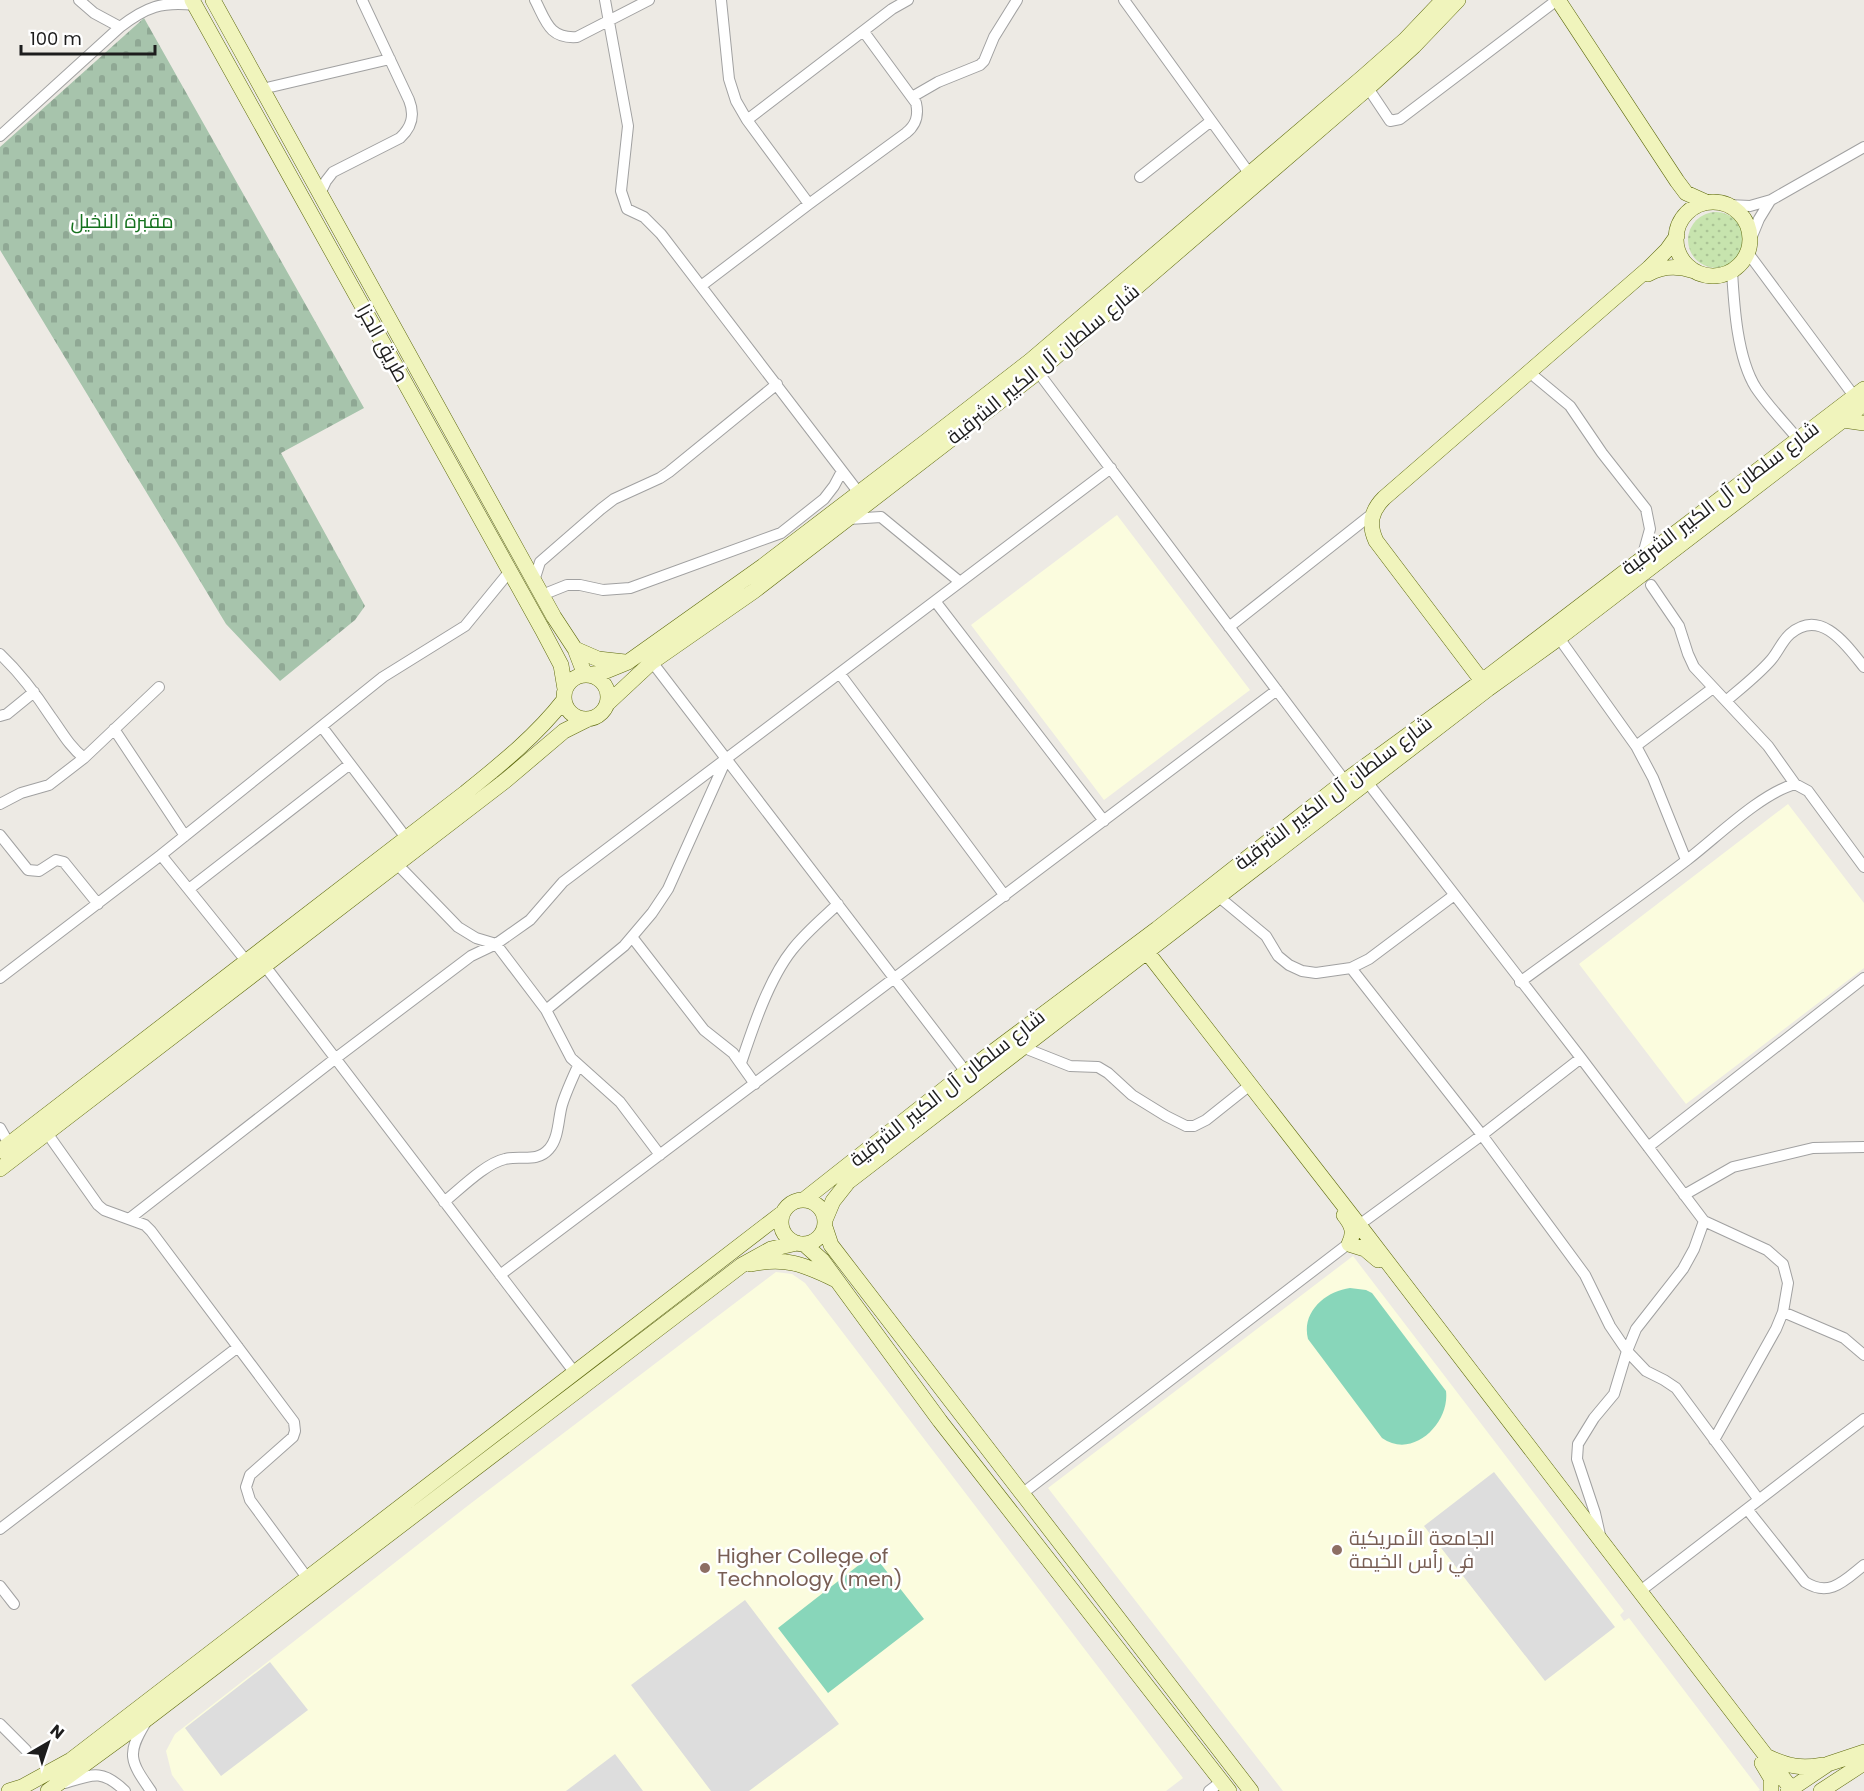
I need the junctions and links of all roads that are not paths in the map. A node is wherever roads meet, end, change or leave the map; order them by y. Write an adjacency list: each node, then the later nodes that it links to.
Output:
1 (80, 0): 17 (street)
2 (213, 0): 20 (main road, طريق الجزا)
3 (362, 0): 19 (street)
4 (535, 0): 16 (street)
5 (605, 0): 16 (street)
6 (649, 0): 16 (street)
7 (721, 0): 23 (street)
8 (908, 0): 15 (street)
9 (1017, 0): 22 (street)
10 (1124, 0): 24 (street)
11 (1443, 0): 27 (main road, شارع سلطان آل الكبير الشرقية)
12 (1458, 0): 21 (main road, شارع سلطان آل الكبير الشرقية)
13 (1558, 0): 21 (street); 29 (main road)
14 (193, 2): 17 (street); 42 (main road, طريق الجزا)
15 (889, 5): 18 (street)
16 (610, 20): 41 (street)
17 (120, 27): 25 (street)
18 (864, 32): 22 (street); 23 (street)
19 (390, 59): 20 (street); 30 (street)
20 (262, 88): 30 (main road, طريق الجزا)
21 (1368, 88): 43 (main road, شارع سلطان آل الكبير الشرقية)
22 (912, 97): 33 (street)
23 (747, 120): 33 (street)
24 (1211, 121): 27 (street); 28 (street)
25 (0, 136)
26 (1864, 147): 31 (street)
27 (1249, 173): 53 (main road, شارع سلطان آل الكبير الشرقية)
28 (1140, 177)
29 (1677, 181): 32 (main road); 35 (main road)
30 (320, 194): 47 (main road, طريق الجزا)
31 (1771, 200): 34 (street); 37 (street)
32 (1706, 202): 34 (main road); 35 (main road)
33 (809, 204): 41 (street)
34 (1728, 205): 37 (main road)
35 (1682, 220): 36 (main road)
36 (1677, 236): 39 (main road); 40 (main road)
37 (1749, 247): 38 (main road); 46 (street)
38 (1732, 271): 39 (main road); 50 (street)
39 (1697, 272): 40 (main road)
40 (1634, 281): 44 (main road)
41 (701, 286): 45 (street)
42 (389, 355): 47 (main road); 61 (main road, طريق الجزا)
43 (1038, 372): 51 (street); 54 (main road, شارع سلطان آل الكبير الشرقية)
44 (1529, 372): 55 (main road); 58 (street)
45 (777, 384): 52 (street); 60 (street)
46 (1861, 397): 48 (main road, شارع سلطان آل الكبير الشرقية); 50 (main road, شارع سلطان آل الكبير الشرقية)
47 (444, 419): 59 (main road, طريق الجزا)
48 (1843, 420): 49 (main road); 68 (main road, شارع سلطان آل الكبير الشرقية)
49 (1864, 423)
50 (1797, 438): 58 (main road, شارع سلطان آل الكبير الشرقية)
51 (1111, 468): 63 (street); 67 (street)
52 (842, 471): 53 (street); 65 (street)
53 (859, 493): 71 (main road, شارع سلطان آل الكبير الشرقية)
54 (880, 494): 56 (street); 57 (main road, شارع سلطان آل الكبير الشرقية)
55 (1372, 514): 67 (street); 76 (main road)
56 (881, 517): 57 (street); 63 (street)
57 (846, 520): 72 (main road, شارع سلطان آل الكبير الشرقية)
58 (1642, 558): 76 (main road, شارع سلطان آل الكبير الشرقية)
59 (522, 559): 60 (street); 62 (main road, طريق الجزا)
60 (540, 562): 62 (street)
61 (510, 571): 81 (main road, طريق الجزا); 86 (street)
62 (534, 581): 65 (main road, طريق الجزا)
63 (960, 582): 66 (street)
64 (1651, 585): 78 (street)
65 (542, 595): 69 (main road, طريق الجزا)
66 (935, 602): 74 (street); 96 (street)
67 (1229, 627): 79 (street)
68 (1559, 638): 88 (street); 93 (main road, شارع سلطان آل الكبير الشرقية)
69 (575, 649): 71 (main road); 75 (main road, طريق الجزا)
70 (0, 654): 80 (street)
71 (628, 662): 75 (main road, شارع سلطان آل الكبير الشرقية)
72 (652, 662): 83 (main road, شارع سلطان آل الكبير الشرقية); 90 (street)
73 (1864, 667): 82 (street)
74 (840, 674): 90 (street); 107 (street)
75 (585, 675): 81 (main road); 83 (main road)
76 (1482, 681): 92 (main road, شارع سلطان آل الكبير الشرقية)
77 (159, 687): 87 (street)
78 (1713, 688): 82 (street); 88 (street)
79 (1277, 690): 92 (street); 96 (street)
80 (34, 692): 84 (street); 89 (street)
81 (565, 695): 85 (main road); 99 (main road)
82 (1726, 701): 94 (street)
83 (607, 704): 85 (main road)
84 (0, 716)
85 (588, 719): 104 (main road)
86 (322, 727): 91 (street); 98 (street)
87 (114, 729): 89 (street); 98 (street)
88 (1636, 746): 103 (street)
89 (84, 758): 95 (street)
90 (727, 759): 111 (street); 112 (street); 113 (street)
91 (350, 764): 99 (street); 106 (street)
92 (1345, 782): 128 (main road, شارع سلطان آل الكبير الشرقية)
93 (1368, 783): 108 (street); 109 (main road, شارع سلطان آل الكبير الشرقية)
94 (1795, 784): 101 (street); 103 (street)
95 (0, 804)
96 (1104, 821): 107 (street)
97 (0, 835): 110 (street)
98 (185, 836): 102 (street)
99 (407, 839): 115 (main road)
100 (1864, 846): 101 (street)
101 (1854, 853): 105 (street)
102 (161, 855): 106 (street); 110 (street)
103 (1686, 861): 121 (street)
104 (397, 864): 113 (street); 116 (main road)
105 (1864, 867)
106 (189, 889): 115 (street)
107 (1005, 896): 120 (street)
108 (1453, 896): 117 (street); 121 (street)
109 (1219, 897): 114 (main road, شارع سلطان آل الكبير الشرقية); 117 (street)
110 (98, 904): 118 (street)
111 (838, 904): 120 (street); 126 (street)
112 (632, 937): 122 (street); 126 (street)
113 (496, 944): 122 (street); 124 (street)
114 (1147, 952): 123 (main road, شارع سلطان آل الكبير الشرقية); 130 (main road)
115 (247, 962): 136 (main road)
116 (265, 966): 124 (street); 132 (main road)
117 (1351, 968): 133 (street)
118 (0, 978)
119 (1864, 978): 134 (street)
120 (895, 979): 128 (street); 129 (street)
121 (1520, 982): 125 (street)
122 (546, 1010): 127 (street)
123 (1022, 1047): 130 (street); 146 (main road, شارع سلطان آل الكبير الشرقية)
124 (336, 1058): 142 (street); 144 (street)
125 (1581, 1058): 133 (street); 134 (street)
126 (741, 1063): 129 (street)
127 (578, 1066): 137 (street); 142 (street)
128 (966, 1072): 141 (main road, شارع سلطان آل الكبير الشرقية)
129 (755, 1084): 137 (street)
130 (1250, 1085): 139 (main road)
131 (0, 1128): 136 (street)
132 (47, 1133): 138 (main road); 144 (street)
133 (1482, 1135): 147 (street); 156 (street)
134 (1648, 1147): 140 (street)
135 (1864, 1147): 140 (street)
136 (5, 1148)
137 (660, 1155): 151 (street)
138 (0, 1169)
139 (1333, 1191): 147 (main road); 149 (main road)
140 (1684, 1194): 145 (street)
141 (805, 1199): 143 (main road); 146 (main road)
142 (444, 1202): 151 (street)
143 (781, 1214): 148 (main road); 158 (main road)
144 (129, 1219): 155 (street)
145 (1704, 1221): 154 (street); 156 (street)
146 (825, 1223): 148 (main road); 161 (main road)
147 (1362, 1229): 149 (street); 153 (main road)
148 (800, 1244): 150 (main road); 152 (main road)
149 (1349, 1244): 153 (main road); 161 (street)
150 (742, 1265): 152 (main road); 171 (main road)
151 (500, 1275): 158 (street)
152 (836, 1279): 181 (main road)
153 (1406, 1287): 165 (main road)
154 (1783, 1312): 157 (street); 160 (street)
155 (238, 1347): 164 (street); 167 (street)
156 (1627, 1351): 160 (street); 165 (street)
157 (1864, 1355)
158 (575, 1372): 167 (main road)
159 (1864, 1419): 162 (street)
160 (1714, 1440): 162 (street)
161 (1023, 1493): 186 (main road)
162 (1759, 1500): 163 (street)
163 (1748, 1509): 166 (street); 169 (street)
164 (0, 1529)
165 (1601, 1542): 169 (main road)
166 (1864, 1565)
167 (308, 1579): 184 (main road)
168 (0, 1586): 170 (street)
169 (1639, 1592): 173 (main road)
170 (14, 1604)
171 (148, 1718): 180 (street); 182 (main road)
172 (0, 1724): 174 (street)
173 (1741, 1724): 176 (main road); 187 (main road)
174 (26, 1750)
175 (1864, 1752): 178 (main road)
176 (1765, 1755): 178 (main road); 183 (main road)
177 (1864, 1763): 179 (main road)
178 (1828, 1764): 183 (main road)
179 (1843, 1776): 188 (main road); 189 (main road)
180 (149, 1788): 185 (street)
181 (1220, 1788)
182 (52, 1789): 185 (street)
183 (1791, 1790)
184 (9, 1791)
185 (128, 1791)
186 (1251, 1791)
187 (1771, 1791)
188 (1821, 1791)
189 (1828, 1791)

